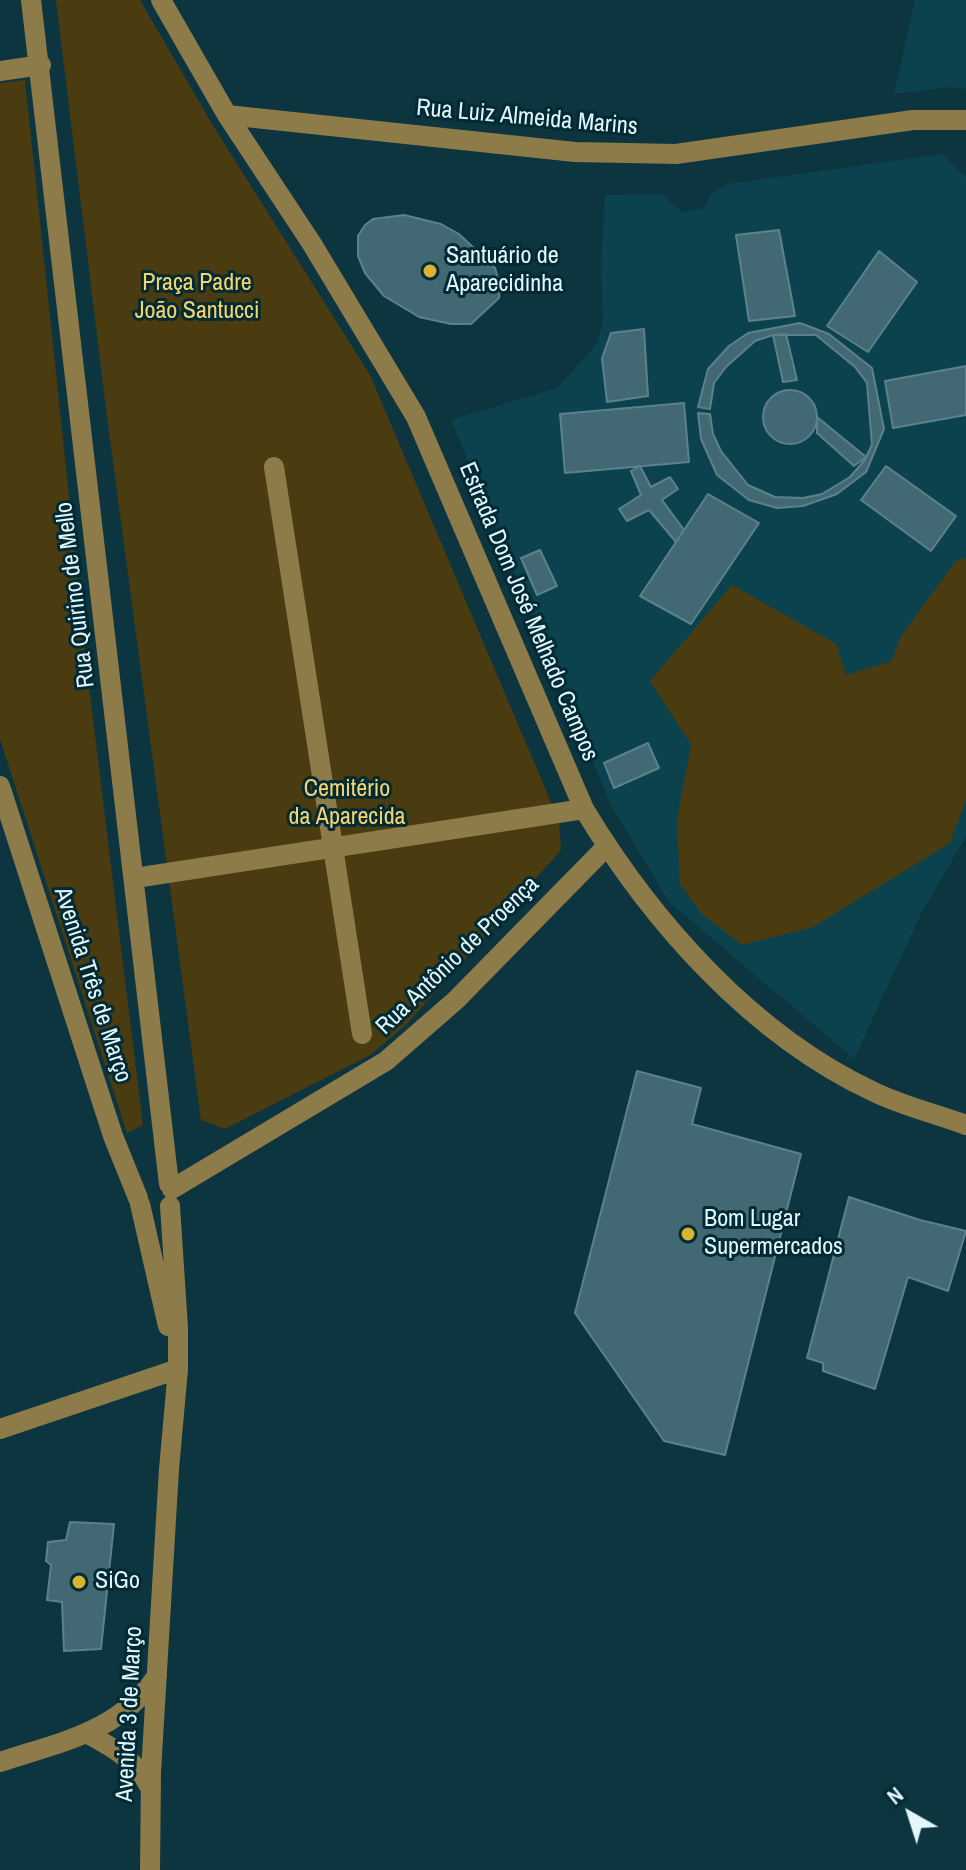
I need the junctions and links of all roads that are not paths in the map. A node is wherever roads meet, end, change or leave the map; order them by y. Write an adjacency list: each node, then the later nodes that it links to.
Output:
1 (31, 0): 3 (street, Rua Quirino de Mello)
2 (161, 0): 5 (street, Estrada Dom José Melhado Campos)
3 (41, 65): 4 (street); 12 (street, Rua Quirino de Mello)
4 (0, 71)
5 (227, 115): 6 (street, Rua Luiz Almeida Marins); 9 (street, Estrada Dom José Melhado Campos)
6 (966, 120)
7 (274, 467): 11 (street)
8 (0, 786): 16 (street, Avenida Três de Março)
9 (584, 809): 10 (street, Estrada Dom José Melhado Campos); 11 (street)
10 (607, 846): 14 (street, Estrada Dom José Melhado Campos); 15 (street, Rua Antônio de Proença)
11 (333, 848): 12 (street); 13 (street)
12 (135, 878): 15 (street, Rua Quirino de Mello)
13 (362, 1034)
14 (966, 1125)
15 (170, 1193): 16 (street); 16 (street); 17 (street, Rua Quirino de Mello)
16 (139, 1201): 17 (street, Avenida Três de Março)
17 (178, 1369): 18 (street); 19 (street, Avenida 3 de Março)
18 (0, 1429)
19 (159, 1674): 20 (street); 22 (street, Avenida 3 de Março)
20 (86, 1733): 21 (street); 22 (street)
21 (0, 1762)
22 (151, 1789): 23 (street, Avenida 3 de Março)
23 (150, 1870)

